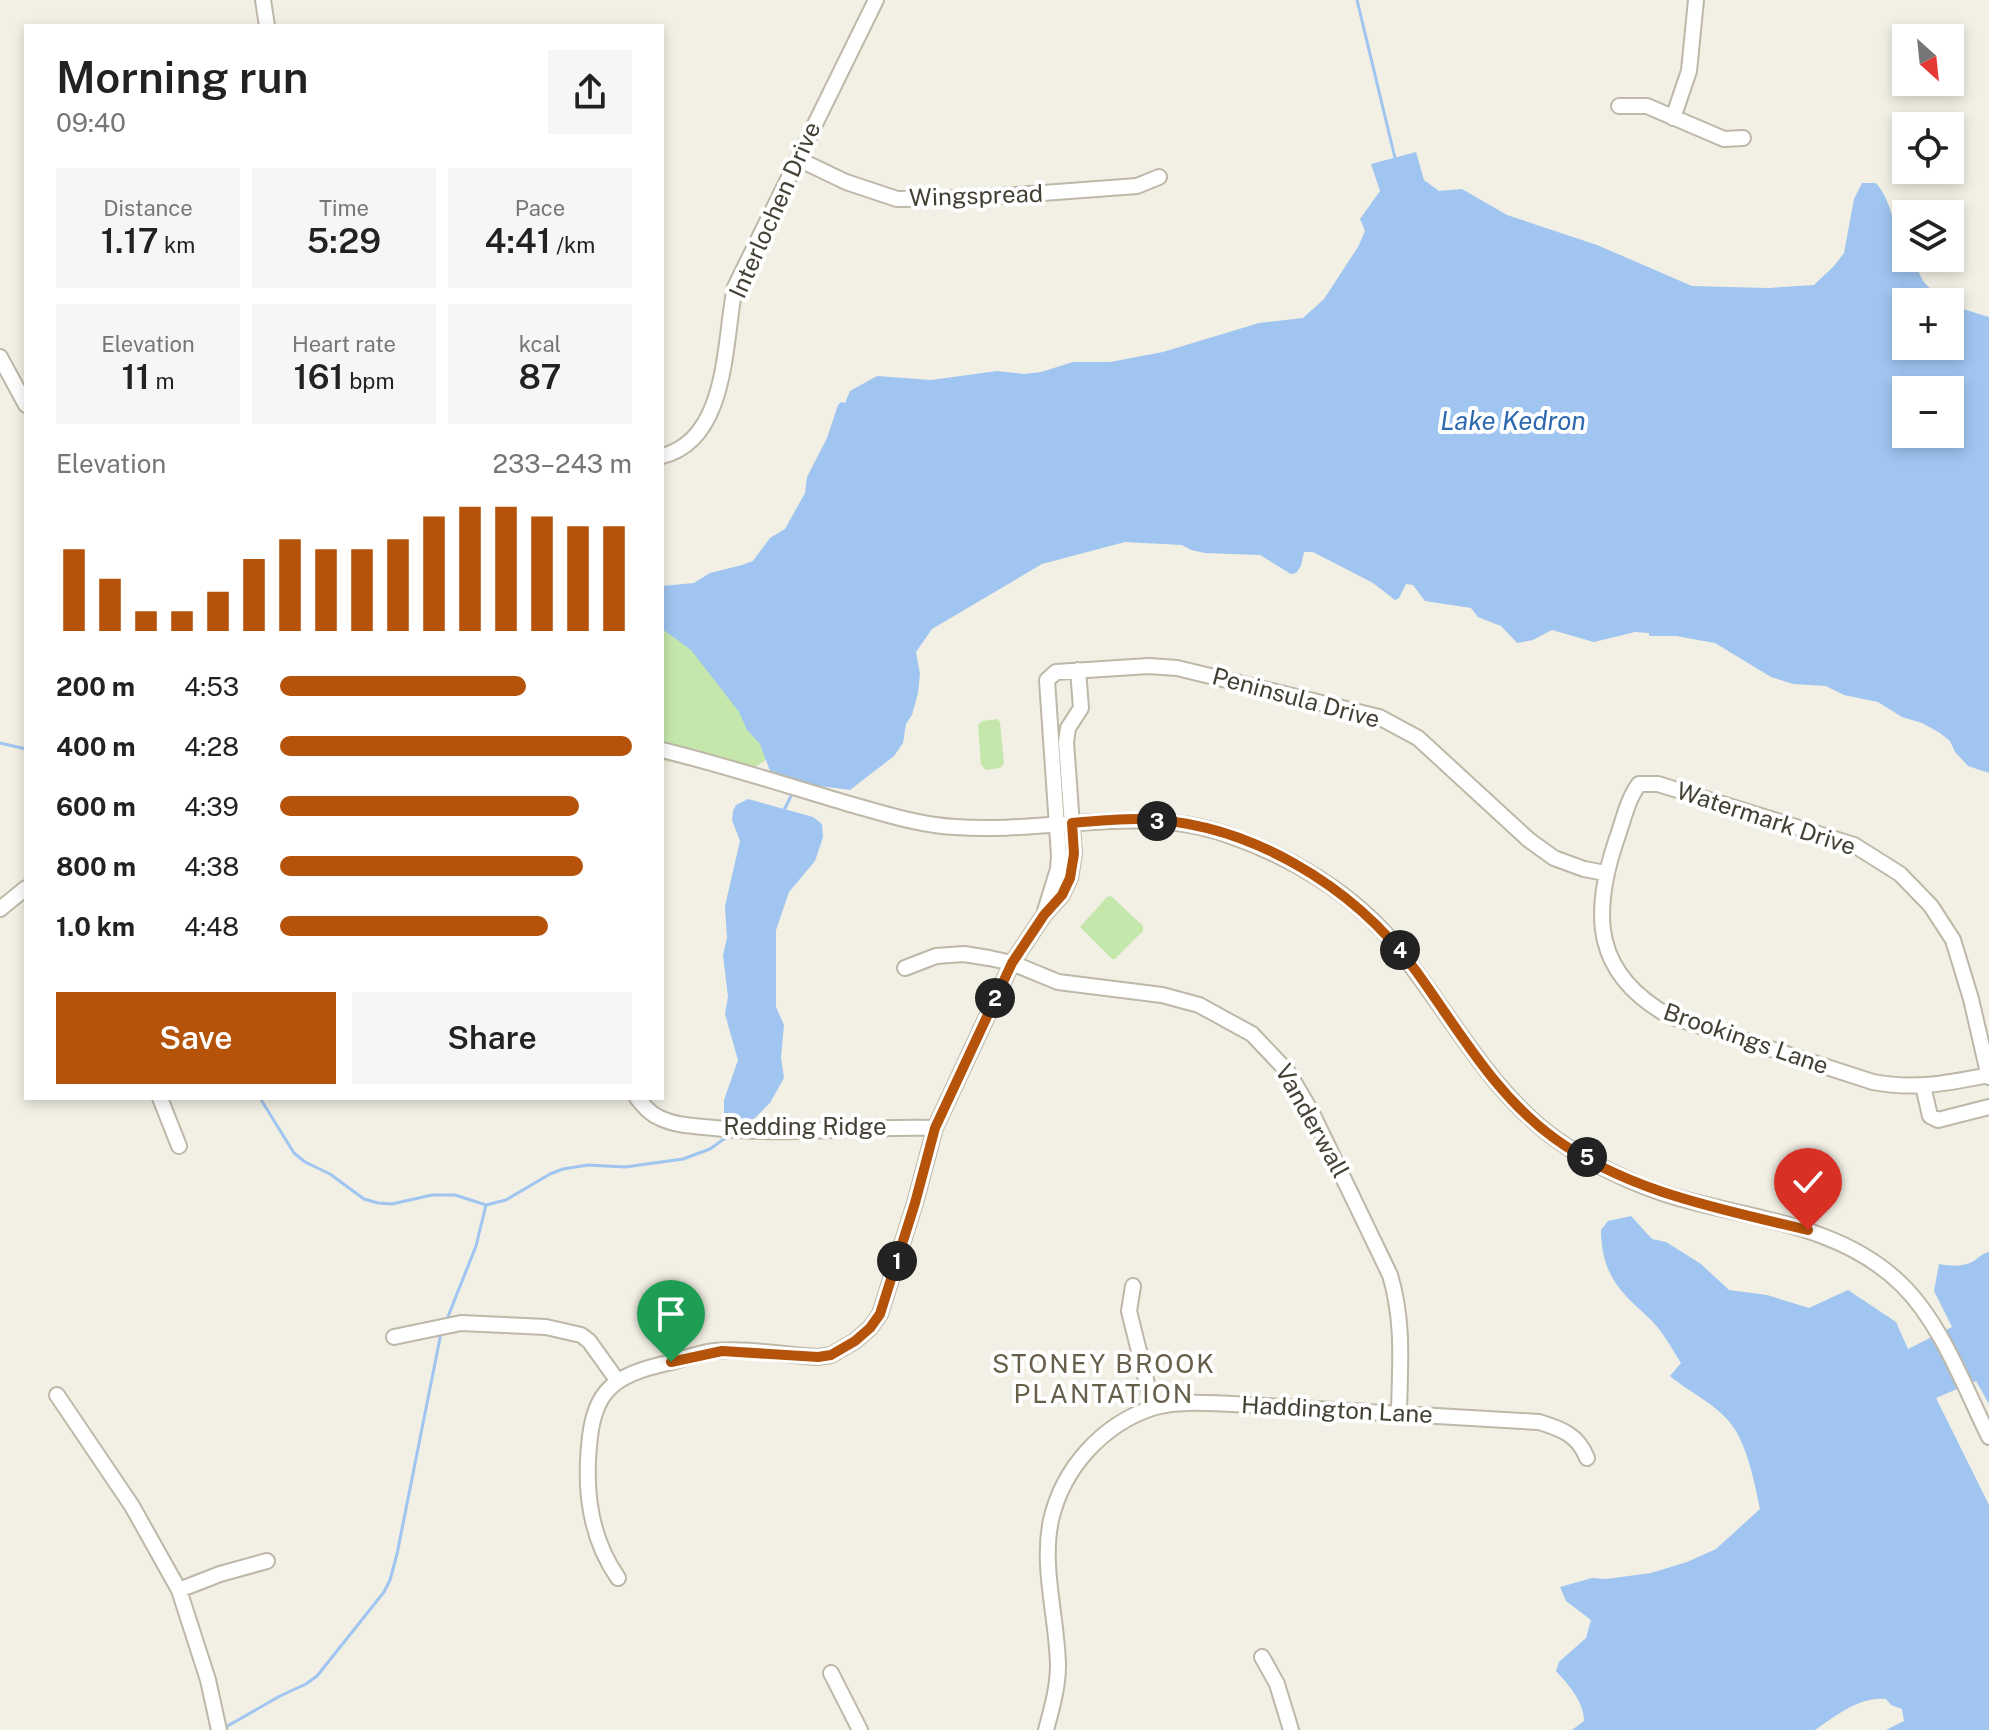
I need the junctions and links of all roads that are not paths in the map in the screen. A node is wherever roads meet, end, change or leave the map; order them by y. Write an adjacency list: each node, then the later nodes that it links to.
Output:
1 (263, 0): 4 (street)
2 (876, 0): 8 (street, Interlochen Drive)
3 (1696, 0): 6 (street)
4 (267, 24)
5 (1619, 106): 6 (street)
6 (1673, 118): 7 (street)
7 (1743, 138)
8 (798, 159): 9 (street, Wingspread); 12 (street, Interlochen Drive)
9 (1159, 177)
10 (0, 357): 11 (street)
11 (24, 401)
12 (664, 455)
13 (1078, 670): 14 (street, Peninsula Drive); 15 (street); 19 (street, Peninsula Drive)
14 (1050, 733): 15 (street); 18 (street, Peninsula Drive)
15 (1067, 733): 17 (street)
16 (664, 751): 18 (street)
17 (1072, 823): 18 (street); 22 (street); 38 (street)
18 (1055, 825): 22 (street, Peninsula Drive)
19 (1605, 873): 25 (street, Watermark Drive); 26 (street, Brookings Lane)
20 (24, 890): 21 (street)
21 (0, 909)
22 (1044, 915): 23 (street)
23 (1012, 963): 24 (street, Vanderwall); 30 (street); 37 (street, Vanderwall)
24 (905, 968)
25 (1989, 1076): 26 (street, Brookings Lane)
26 (1923, 1086): 29 (street)
27 (161, 1100): 31 (street)
28 (639, 1100): 30 (street, Redding Ridge)
29 (1989, 1107)
30 (935, 1128): 34 (street)
31 (179, 1146)
32 (1133, 1286): 36 (street)
33 (394, 1337): 34 (street)
34 (617, 1380): 41 (street)
35 (57, 1395): 42 (street)
36 (1153, 1408): 37 (street, Haddington Lane); 47 (street, Haddington Lane)
37 (1399, 1412): 39 (street, Haddington Lane)
38 (1989, 1437)
39 (1587, 1458)
40 (267, 1561): 42 (street)
41 (618, 1578)
42 (179, 1590): 45 (street)
43 (1262, 1657): 48 (street)
44 (831, 1673): 46 (street)
45 (219, 1730)
46 (860, 1730)
47 (1046, 1730)
48 (1291, 1730)

